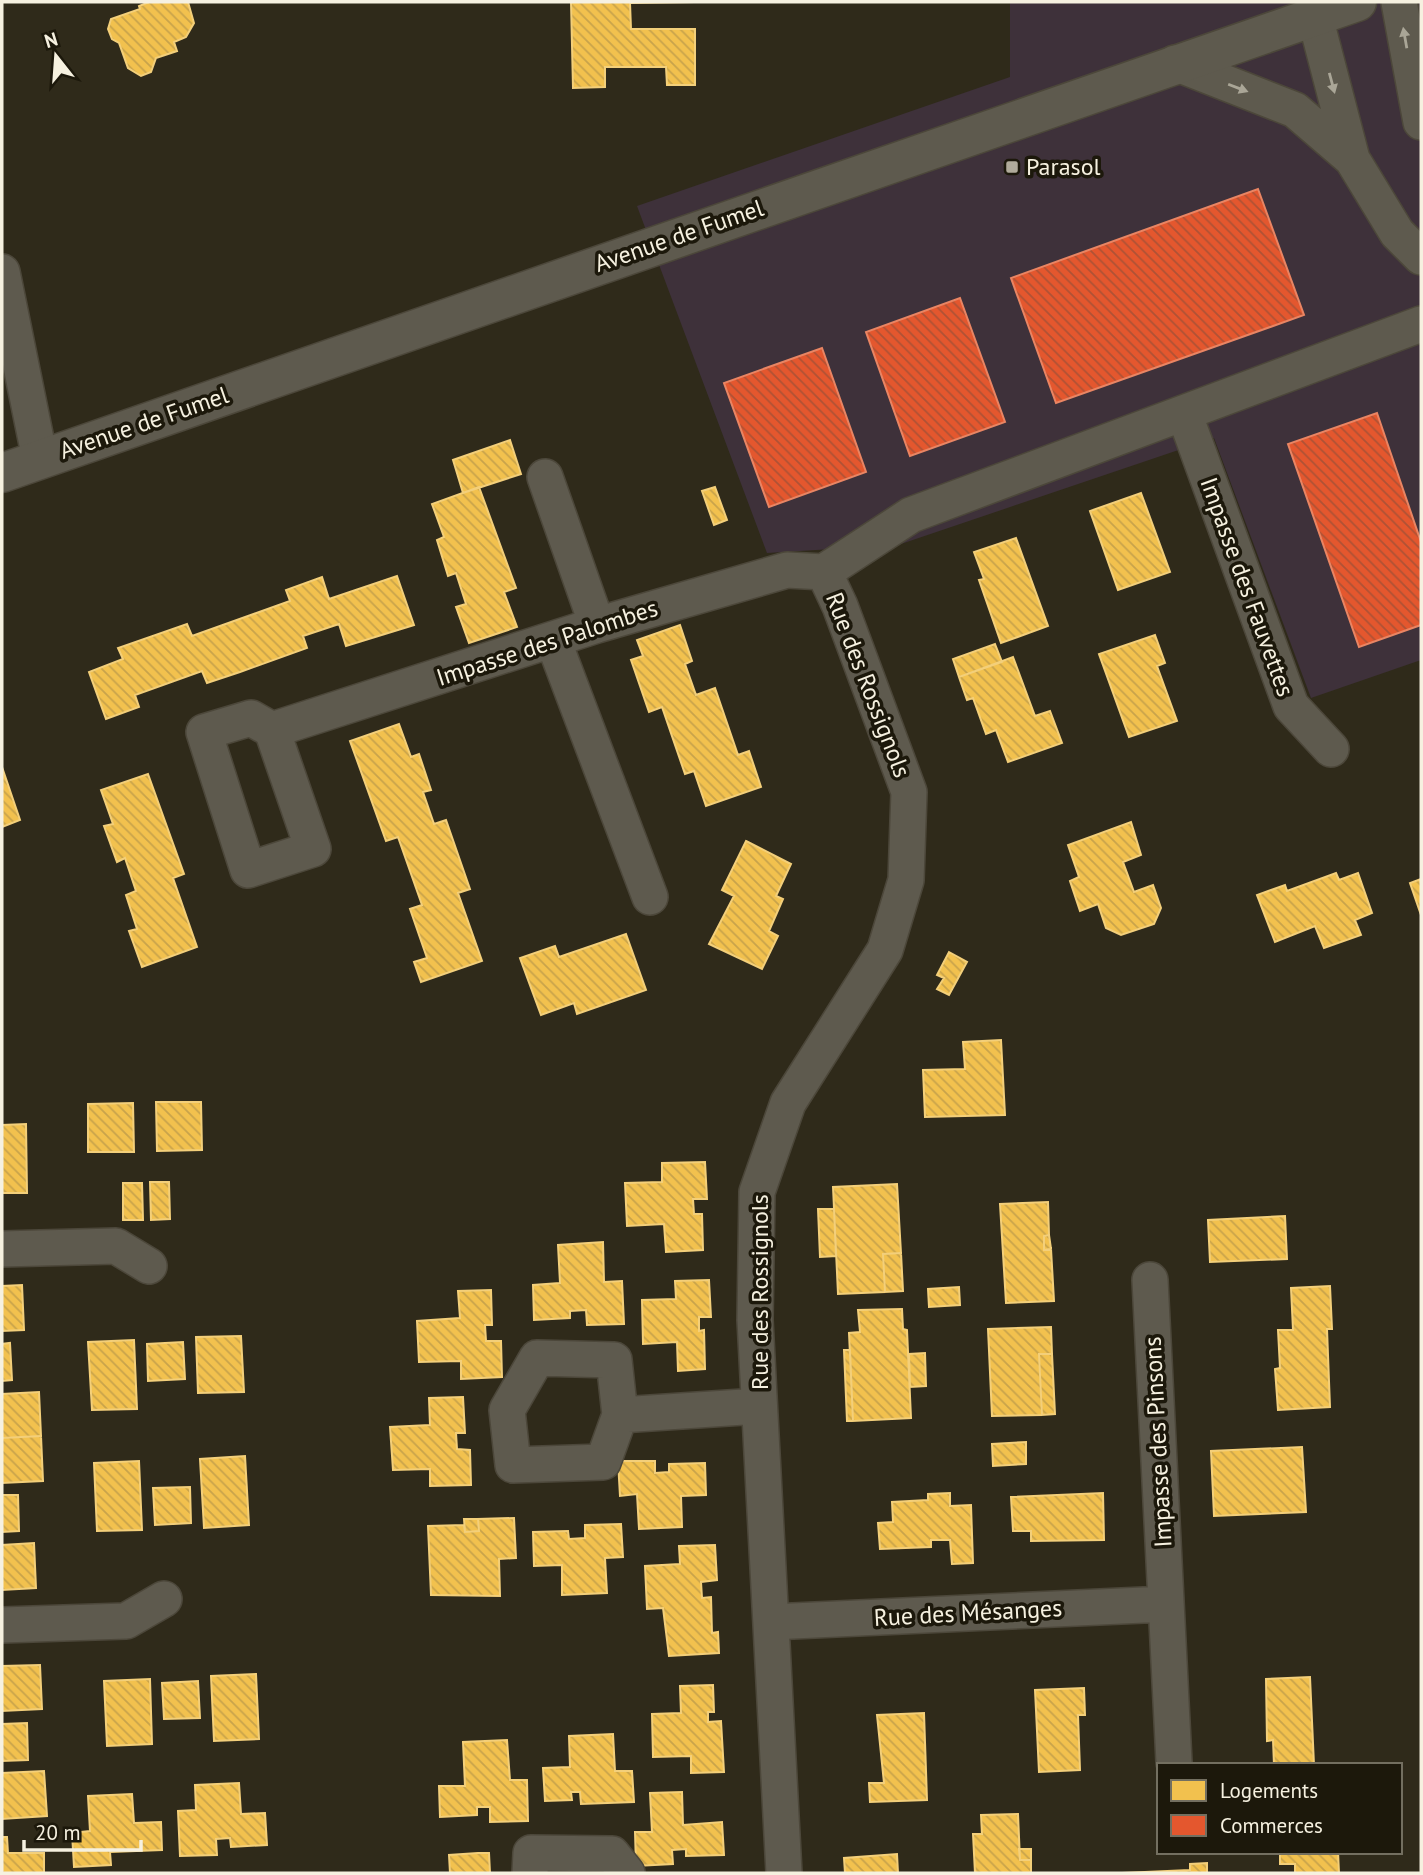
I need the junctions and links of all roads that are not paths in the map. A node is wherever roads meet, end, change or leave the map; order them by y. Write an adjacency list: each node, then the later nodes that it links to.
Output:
1 (1357, 2): 3 (main road, Avenue de Fumel)
2 (1399, 2): 5 (street, one-way to 2)
3 (1315, 17): 4 (main road, Avenue de Fumel); 6 (street, one-way to 6)
4 (1175, 64): 6 (street, one-way to 6); 11 (main road, Avenue de Fumel)
5 (1421, 122)
6 (1352, 159): 7 (street)
7 (1421, 257)
8 (2, 272): 11 (street)
9 (1421, 324): 10 (street, Rue des Rossignols)
10 (1184, 412): 14 (street, Rue des Rossignols); 18 (street, Impasse des Fauvettes)
11 (40, 459): 12 (main road, Avenue de Fumel)
12 (2, 473)
13 (545, 477): 15 (street)
14 (824, 572): 15 (street, Impasse des Palombes); 23 (street, Rue des Rossignols)
15 (597, 625): 16 (street, Impasse des Palombes)
16 (553, 640): 17 (street, Impasse des Palombes); 19 (street)
17 (272, 730)
18 (1331, 750)
19 (650, 897)
20 (2, 1248): 21 (street)
21 (149, 1266)
22 (1150, 1280): 26 (street, Impasse des Pinsons)
23 (759, 1406): 24 (street); 27 (street, Rue des Rossignols)
24 (620, 1415)
25 (163, 1599): 28 (street)
26 (1166, 1604): 27 (street, Rue des Mésanges); 29 (street, Impasse des Pinsons)
27 (771, 1622): 32 (street, Rue des Rossignols)
28 (2, 1625)
29 (1174, 1762)
30 (530, 1873): 31 (street)
31 (626, 1873)
32 (784, 1873)

